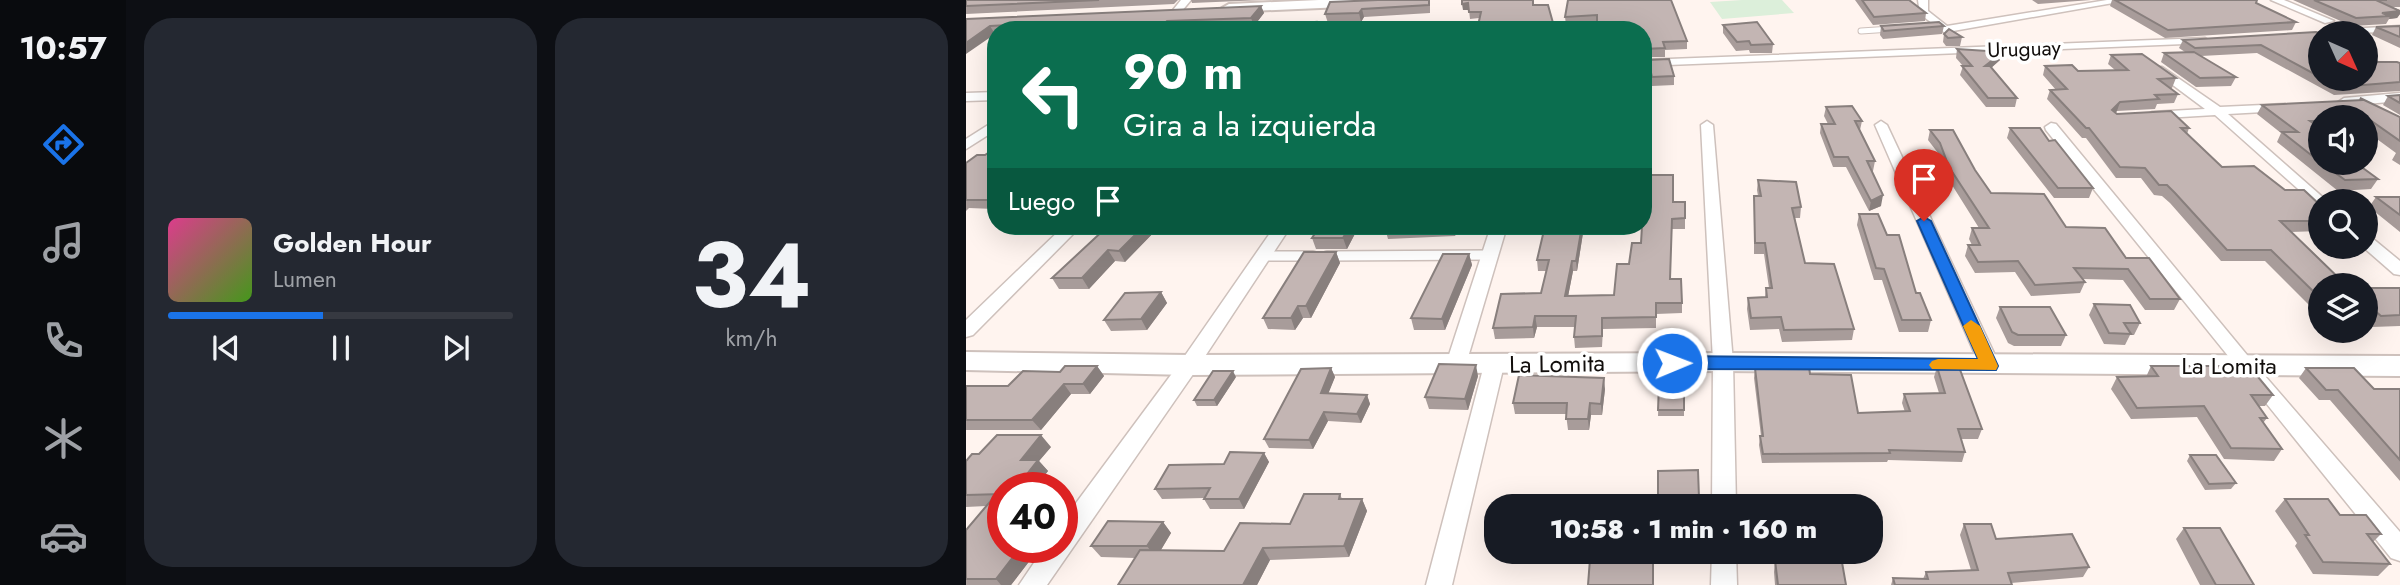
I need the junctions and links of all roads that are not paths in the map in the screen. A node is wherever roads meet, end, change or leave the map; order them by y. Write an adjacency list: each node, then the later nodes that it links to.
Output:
1 (1410, 0): 5 (street)
2 (1923, 0): 9 (street)
3 (2125, 0): 9 (street)
4 (2276, 0): 7 (street)
5 (1314, 2): 6 (street)
6 (1218, 9)
7 (2329, 21)
8 (1927, 26): 9 (lane)
9 (1944, 27): 16 (street)
10 (1901, 28): 13 (lane)
11 (2400, 29): 12 (street)
12 (2378, 30)
13 (1861, 31)
14 (2215, 40): 15 (street, Uruguay)
15 (2126, 45): 16 (street, Uruguay); 24 (street)
16 (1966, 52): 17 (street, Uruguay)
17 (1652, 64)
18 (987, 96): 19 (street)
19 (966, 97)
20 (2400, 97): 21 (street)
21 (2363, 101): 22 (street); 25 (street)
22 (2337, 103)
23 (2297, 106): 24 (street)
24 (2217, 111): 26 (street); 32 (street)
25 (2382, 112)
26 (2145, 116)
27 (1707, 125): 42 (street)
28 (1881, 125): 46 (street)
29 (2051, 127): 47 (street)
30 (987, 130): 31 (street)
31 (966, 145)
32 (2308, 191)
33 (1064, 235): 40 (street)
34 (1276, 235): 38 (street)
35 (1496, 235): 37 (street)
36 (2378, 252): 39 (street)
37 (1490, 255): 38 (lane); 43 (street)
38 (1261, 256): 44 (street)
39 (2400, 271)
40 (966, 331)
41 (966, 361): 44 (street, La Lomita)
42 (1723, 362): 45 (street, La Lomita); 46 (street, La Lomita); 49 (street)
43 (1456, 364): 44 (street, La Lomita); 45 (street, La Lomita)
44 (1189, 365): 50 (street)
45 (1494, 365): 55 (street)
46 (1990, 366): 47 (street, La Lomita)
47 (2245, 366): 48 (street, La Lomita); 51 (street)
48 (2400, 366)
49 (1724, 494)
50 (1078, 520)
51 (2400, 550)
52 (1047, 563): 54 (street)
53 (1724, 564): 56 (street)
54 (1032, 585)
55 (1439, 585)
56 (1724, 585)

